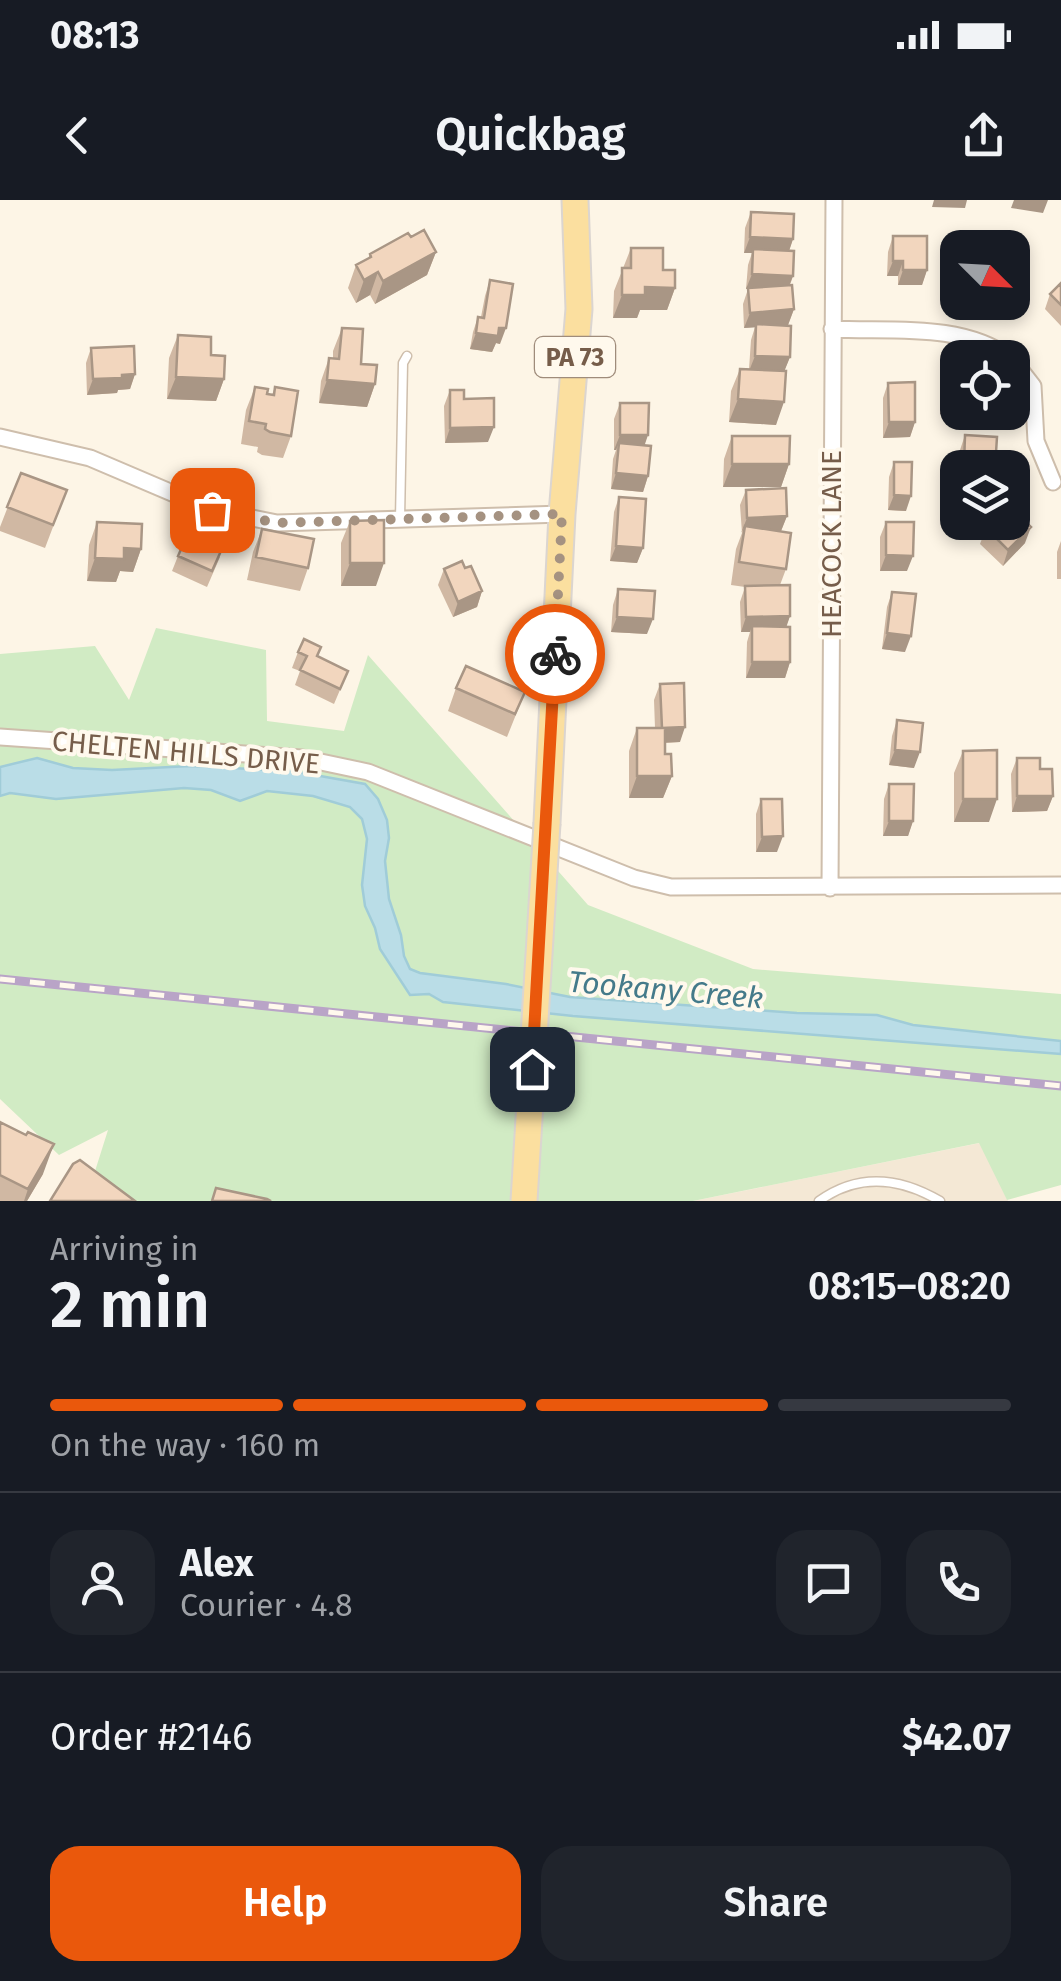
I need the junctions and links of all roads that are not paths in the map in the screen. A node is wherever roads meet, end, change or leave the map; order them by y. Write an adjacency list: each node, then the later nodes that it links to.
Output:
1 (575, 200): 9 (main road, PA 73)
2 (834, 200): 3 (street, HEACOCK LANE)
3 (832, 329): 4 (street); 13 (street, HEACOCK LANE)
4 (976, 340)
5 (407, 356): 10 (lane)
6 (1030, 383): 8 (street)
7 (0, 437): 10 (street)
8 (1053, 482)
9 (562, 514): 10 (street); 14 (main road, PA 73, bridge)
10 (400, 519)
11 (0, 737): 13 (street, CHELTEN HILLS DRIVE)
12 (1061, 885): 13 (street, CHELTEN HILLS DRIVE)
13 (830, 888)
14 (524, 1201)
15 (820, 1201): 16 (lane)
16 (940, 1201)

